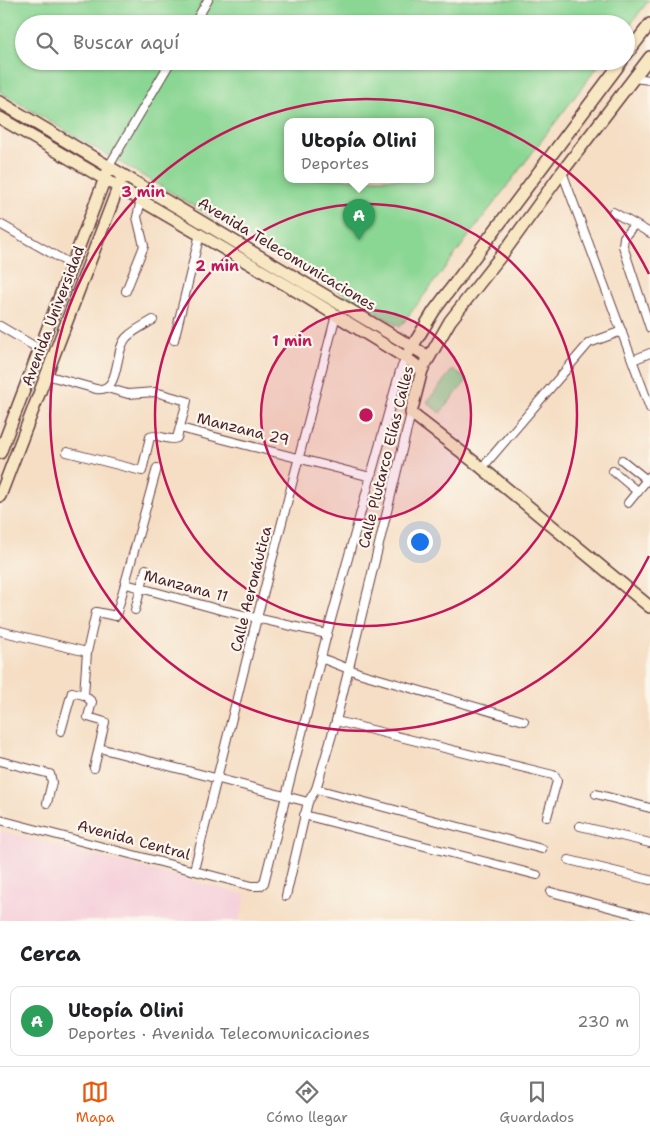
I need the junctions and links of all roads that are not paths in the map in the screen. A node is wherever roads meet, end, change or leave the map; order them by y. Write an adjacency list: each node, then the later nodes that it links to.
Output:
1 (208, 0): 2 (street)
2 (199, 15)
3 (650, 24): 4 (street)
4 (635, 43)
5 (650, 57): 8 (street, Calle Plutarco Elías Calles)
6 (167, 70): 12 (street)
7 (615, 70): 31 (street, Calle Plutarco Elías Calles)
8 (634, 78): 9 (street); 13 (street, Calle Plutarco Elías Calles)
9 (650, 80)
10 (0, 102): 12 (street, Avenida Telecomunicaciones)
11 (0, 118): 15 (street, Avenida Telecomunicaciones)
12 (109, 166): 14 (street, Avenida Telecomunicaciones); 15 (street, Avenida Universidad)
13 (562, 172): 29 (street); 34 (street, Calle Plutarco Elías Calles)
14 (123, 174): 16 (street, Avenida Universidad); 31 (street, Avenida Telecomunicaciones)
15 (105, 180): 16 (street, Avenida Telecomunicaciones); 23 (street, Avenida Universidad)
16 (118, 187): 17 (street, Avenida Telecomunicaciones); 38 (street, Avenida Universidad)
17 (141, 200): 22 (street, Avenida Telecomunicaciones); 24 (street)
18 (613, 212): 20 (street)
19 (0, 224): 23 (street)
20 (634, 225): 21 (street); 28 (street)
21 (650, 233)
22 (200, 234): 25 (street, Avenida Telecomunicaciones); 30 (street)
23 (72, 266): 32 (street, Avenida Universidad)
24 (126, 291)
25 (336, 315): 35 (street, Avenida Telecomunicaciones); 47 (street, Calle Aeronáutica)
26 (153, 320): 40 (street)
27 (0, 326): 32 (street)
28 (650, 328)
29 (622, 331): 36 (street); 50 (street)
30 (174, 340)
31 (412, 346): 34 (street, Avenida Telecomunicaciones); 35 (street, Calle Plutarco Elías Calles)
32 (39, 349): 44 (street, Avenida Universidad)
33 (650, 353): 36 (street)
34 (429, 357): 37 (street, Calle Plutarco Elías Calles)
35 (406, 358): 37 (street, Avenida Telecomunicaciones); 52 (street, Calle Plutarco Elías Calles)
36 (633, 360): 39 (street)
37 (422, 370): 42 (street, Calle Plutarco Elías Calles)
38 (46, 375): 40 (street); 55 (street, Avenida Universidad)
39 (646, 387): 41 (street)
40 (107, 388): 43 (street)
41 (650, 408)
42 (412, 413): 50 (street); 67 (street, Calle Plutarco Elías Calles)
43 (180, 428): 45 (street); 47 (street, Manzana 29)
44 (4, 430): 46 (street, Avenida Universidad)
45 (67, 452)
46 (0, 453)
47 (299, 457): 52 (street, Manzana 29); 62 (street, Calle Aeronáutica)
48 (622, 460): 53 (street)
49 (157, 468): 58 (street)
50 (482, 468): 60 (street)
51 (613, 471): 54 (street)
52 (371, 477): 64 (street, Calle Plutarco Elías Calles)
53 (648, 478): 54 (street)
54 (638, 492): 56 (street)
55 (0, 496)
56 (628, 503)
57 (146, 569): 59 (street)
58 (126, 584): 59 (street, Manzana 11); 65 (street)
59 (141, 588): 61 (street); 62 (street, Manzana 11)
60 (650, 607)
61 (135, 610)
62 (257, 618): 64 (street, Manzana 11); 75 (street, Calle Aeronáutica)
63 (0, 631): 65 (street)
64 (327, 634): 66 (street, Calle Plutarco Elías Calles)
65 (88, 652): 68 (street)
66 (321, 658): 67 (street); 78 (street, Calle Plutarco Elías Calles)
67 (348, 668): 69 (street, Calle Plutarco Elías Calles); 70 (street)
68 (84, 695): 71 (street); 72 (street)
69 (336, 721): 76 (street, Calle Plutarco Elías Calles); 83 (street)
70 (524, 721)
71 (61, 731)
72 (99, 748): 74 (street); 75 (street)
73 (0, 761): 80 (street)
74 (94, 768)
75 (217, 779): 78 (street); 89 (street, Calle Aeronáutica)
76 (316, 789): 79 (street, Calle Plutarco Elías Calles); 87 (street)
77 (596, 794): 81 (street)
78 (285, 797): 79 (street); 92 (street, Calle Plutarco Elías Calles)
79 (308, 802): 82 (street, Calle Plutarco Elías Calles)
80 (47, 803)
81 (650, 808)
82 (304, 815): 90 (street); 94 (street, Calle Plutarco Elías Calles)
83 (547, 817)
84 (0, 820): 89 (street, Avenida Central)
85 (580, 826): 86 (street)
86 (650, 844)
87 (542, 849)
88 (569, 860): 91 (street)
89 (194, 870): 92 (street, Avenida Central)
90 (537, 875)
91 (650, 880)
92 (260, 886)
93 (551, 892): 95 (street)
94 (286, 896)
95 (650, 920)

